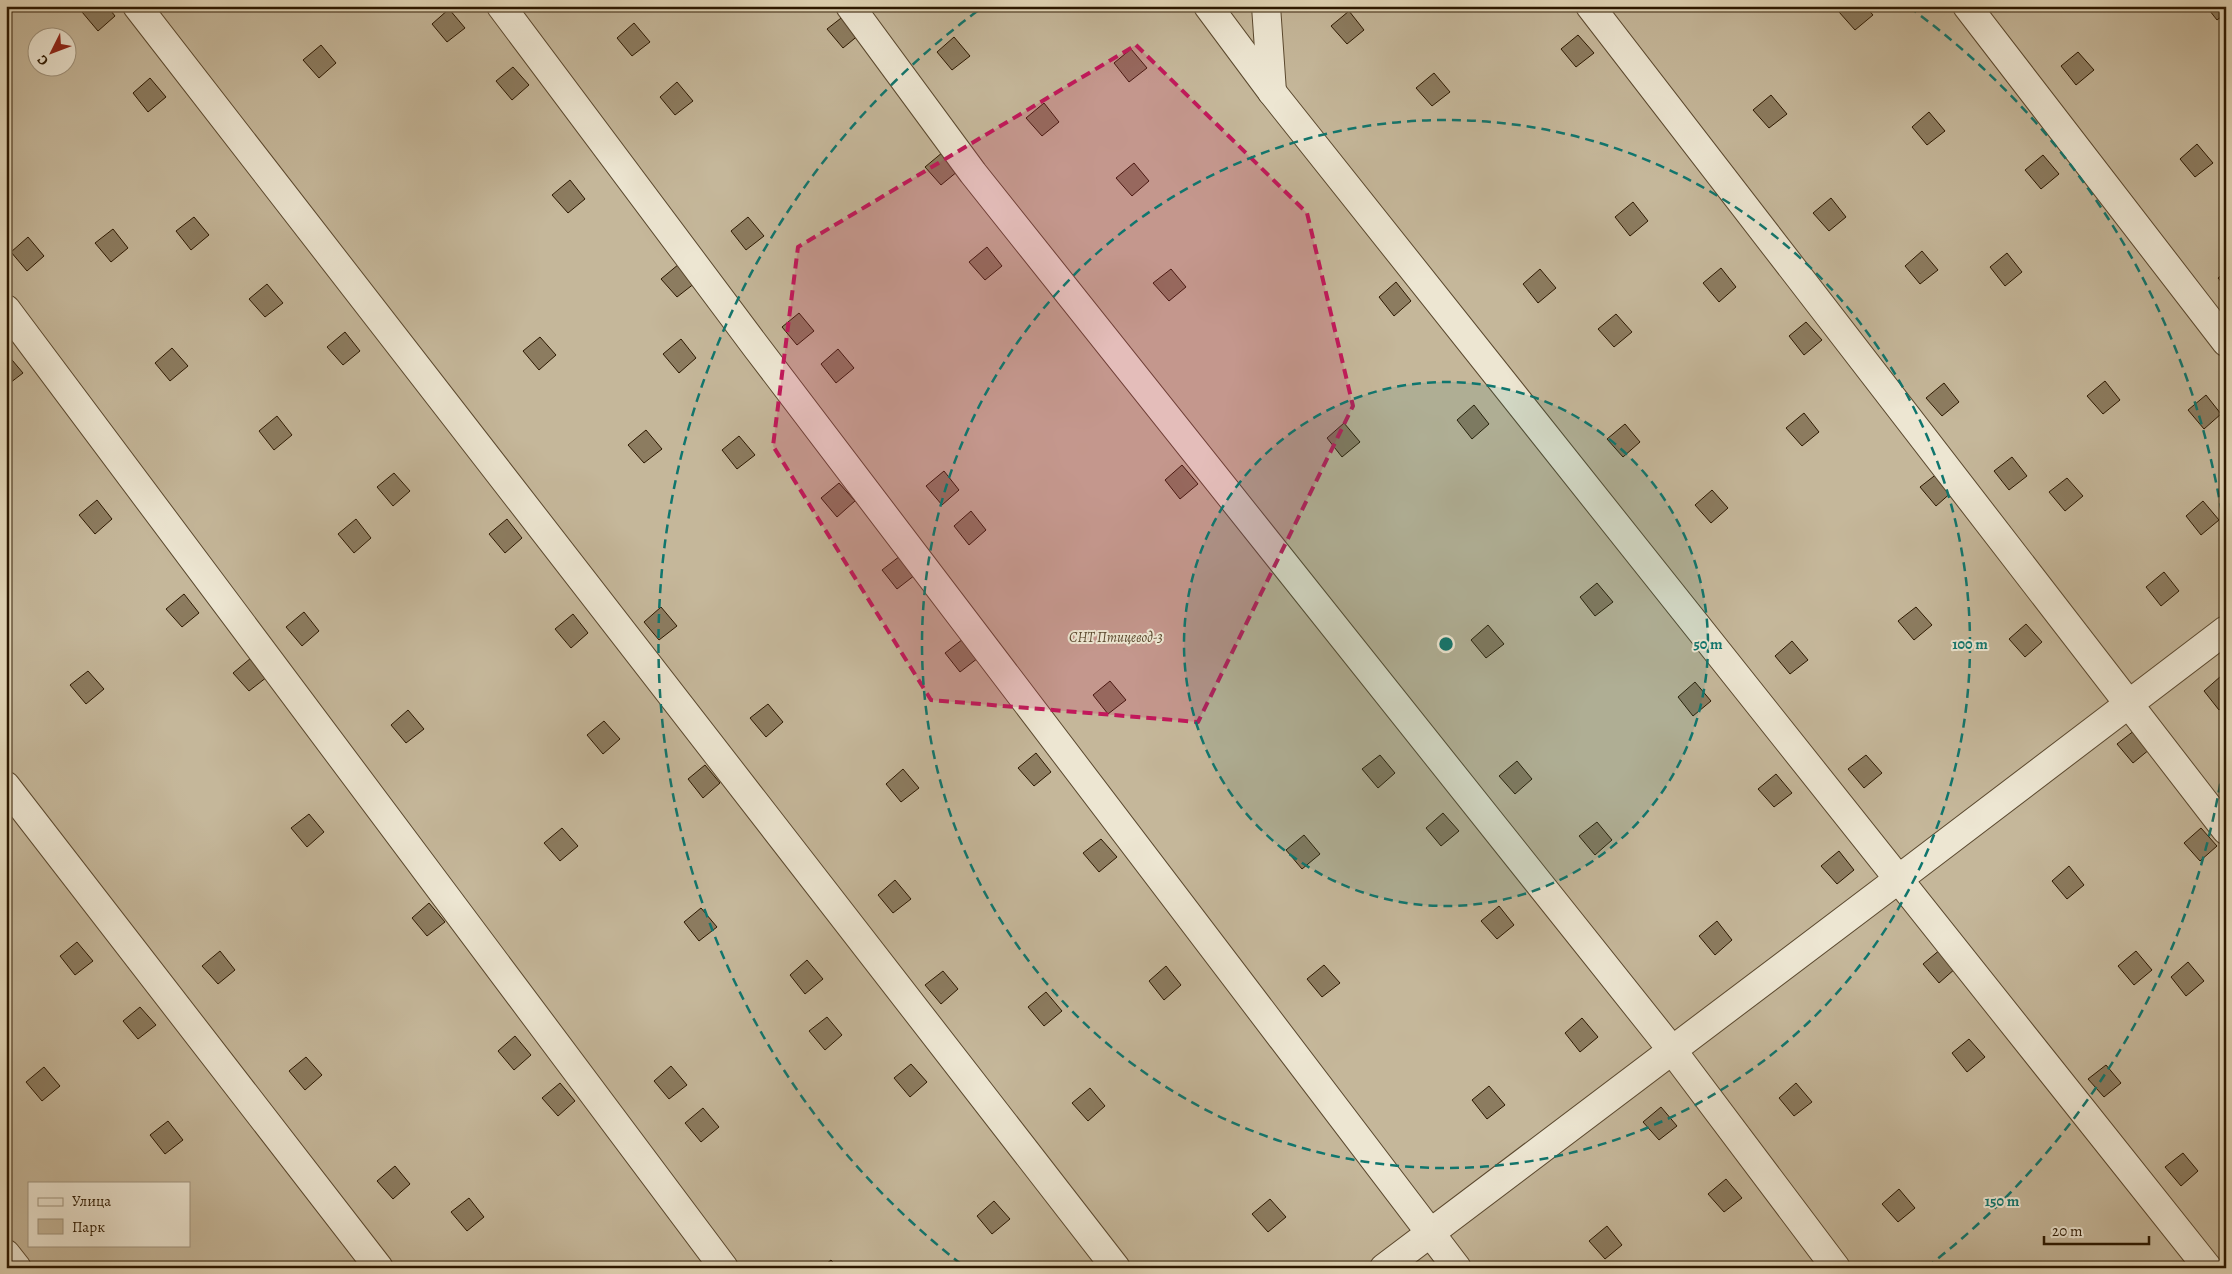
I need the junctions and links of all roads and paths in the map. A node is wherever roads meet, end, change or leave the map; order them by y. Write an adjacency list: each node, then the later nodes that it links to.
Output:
1 (136, 6): 22 (lane)
2 (501, 6): 17 (lane)
3 (850, 6): 16 (lane)
4 (1208, 6): 8 (lane)
5 (1266, 6): 8 (lane)
6 (1590, 6): 12 (lane)
7 (1968, 6): 10 (lane)
8 (1272, 92): 15 (lane)
9 (6, 309): 21 (lane)
10 (2226, 342)
11 (2226, 630): 12 (lane)
12 (2128, 705): 14 (lane); 15 (lane)
13 (6, 786): 20 (lane)
14 (2226, 830)
15 (1900, 878): 16 (lane); 26 (lane)
16 (1672, 1050): 17 (lane); 25 (lane)
17 (1429, 1233): 23 (lane); 24 (lane)
18 (6, 1254): 19 (lane)
19 (17, 1268)
20 (379, 1268)
21 (724, 1268)
22 (1116, 1268)
23 (1384, 1268)
24 (1457, 1268)
25 (1836, 1268)
26 (2208, 1268)

